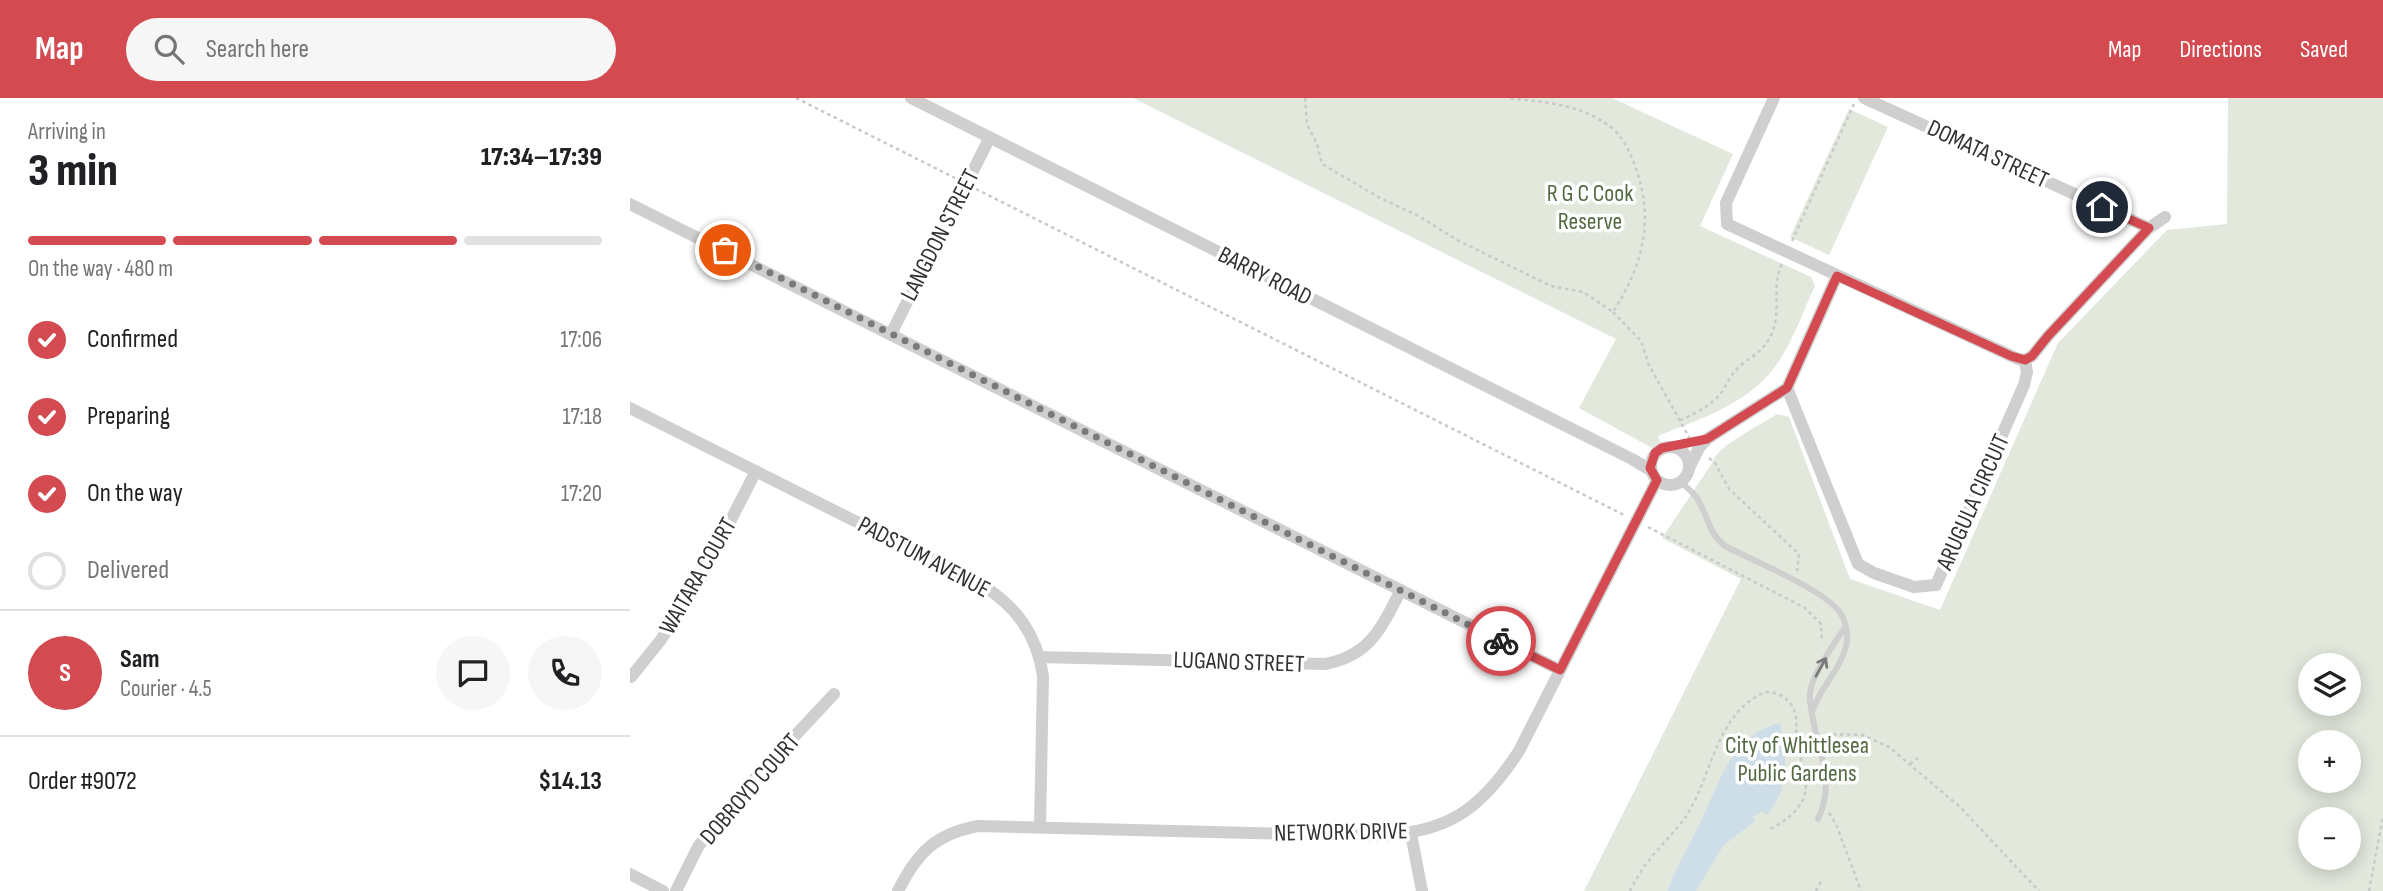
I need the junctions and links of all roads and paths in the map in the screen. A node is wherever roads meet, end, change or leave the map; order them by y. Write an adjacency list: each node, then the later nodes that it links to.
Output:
1 (796, 98): 9 (path)
2 (911, 98): 8 (street, BARRY ROAD)
3 (1305, 98): 15 (path)
4 (1507, 98): 15 (path)
5 (1774, 98): 13 (street)
6 (1857, 98): 13 (path)
7 (1864, 98): 12 (street, DOMATA STREET)
8 (990, 137): 9 (street, LANGDON STREET); 23 (street, BARRY ROAD)
9 (966, 184): 16 (street, LANGDON STREET); 29 (path)
10 (630, 204): 16 (street)
11 (2165, 217): 12 (street)
12 (2149, 228): 17 (street)
13 (1787, 252): 14 (street); 20 (path)
14 (1837, 276): 17 (street); 18 (street)
15 (1614, 312): 20 (path)
16 (891, 334): 31 (street)
17 (2025, 360): 18 (street, ARUGULA CIRCUIT)
18 (1787, 388): 22 (street)
19 (630, 408): 26 (street, PADSTUM AVENUE)
20 (1680, 420): 22 (path)
21 (1670, 447): 22 (street); 24 (street); 25 (street)
22 (1695, 447): 25 (street); 30 (path)
23 (1620, 453): 24 (street, BARRY ROAD); 27 (street, BARRY ROAD)
24 (1655, 453): 27 (street)
25 (1689, 468): 28 (street)
26 (757, 471): 35 (street, PADSTUM AVENUE); 37 (street, WAITARA COURT)
27 (1654, 476): 28 (street); 29 (street, NETWORK DRIVE)
28 (1681, 482): 30 (lane)
29 (1636, 521): 32 (path); 36 (street, NETWORK DRIVE)
30 (1792, 581): 32 (path); 33 (lane)
31 (1401, 590): 35 (street, LUGANO STREET); 36 (street)
32 (1783, 596): 34 (path)
33 (1845, 626): 39 (lane, one-way to 33); 39 (lane)
34 (1822, 645)
35 (1040, 657): 46 (street, PADSTUM AVENUE)
36 (1560, 670): 48 (street, NETWORK DRIVE)
37 (631, 677)
38 (834, 694): 52 (street, DOBROYD COURT)
39 (1812, 712): 40 (lane)
40 (1815, 733): 42 (path); 43 (lane)
41 (1918, 758): 42 (path)
42 (1910, 764): 58 (path)
43 (1823, 809): 45 (lane); 57 (path)
44 (2383, 816): 59 (path)
45 (1818, 819)
46 (1040, 827): 48 (street, NETWORK DRIVE); 53 (street, NETWORK DRIVE)
47 (1769, 830): 55 (path)
48 (1411, 834): 54 (street)
49 (630, 874): 51 (street)
50 (1821, 881): 56 (path)
51 (663, 891)
52 (676, 891)
53 (898, 891)
54 (1422, 891)
55 (1630, 891)
56 (1816, 891)
57 (1861, 891)
58 (2039, 891)
59 (2370, 891)

